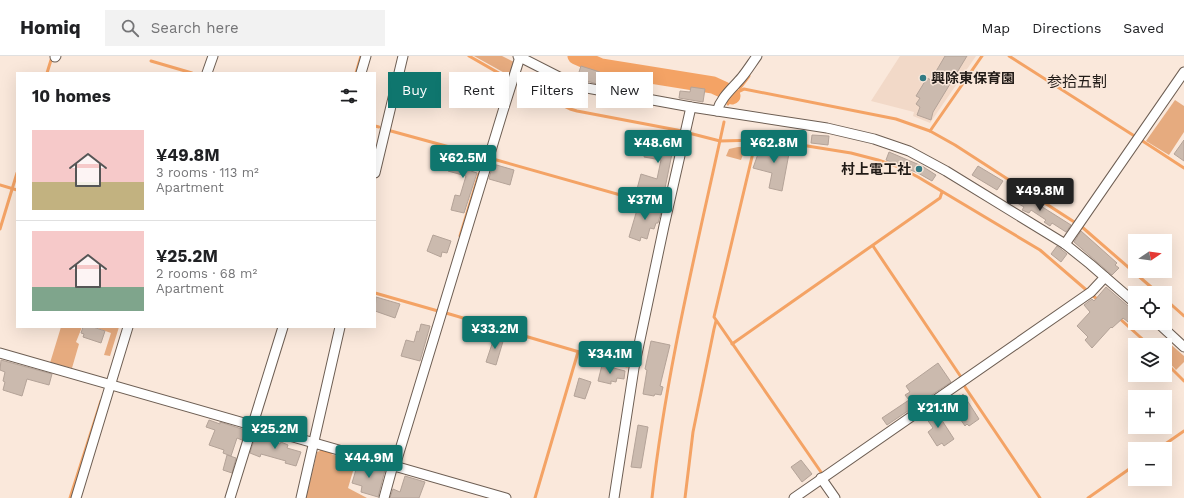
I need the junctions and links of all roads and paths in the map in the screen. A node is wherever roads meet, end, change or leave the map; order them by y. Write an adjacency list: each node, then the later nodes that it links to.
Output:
1 (212, 56): 6 (street)
2 (366, 56): 7 (street)
3 (403, 56): 11 (street)
4 (757, 56): 10 (street)
5 (519, 57): 9 (street); 24 (street)
6 (207, 72)
7 (361, 72)
8 (1184, 72): 12 (street)
9 (691, 107): 10 (street); 31 (street)
10 (717, 111): 12 (street)
11 (376, 169)
12 (1065, 244): 13 (street)
13 (1105, 277): 14 (street); 25 (street)
14 (1128, 297)
15 (128, 328): 21 (street)
16 (283, 328): 22 (street)
17 (340, 328): 23 (street)
18 (1166, 330): 19 (street)
19 (1184, 347)
20 (0, 353): 21 (street)
21 (110, 384): 22 (street); 26 (street)
22 (253, 425): 23 (street); 27 (street)
23 (314, 442): 24 (street); 28 (street)
24 (394, 466): 29 (street); 30 (street)
25 (823, 477): 32 (street); 33 (street)
26 (76, 498)
27 (230, 498)
28 (301, 498)
29 (384, 498)
30 (506, 498)
31 (614, 498)
32 (794, 498)
33 (835, 498)

